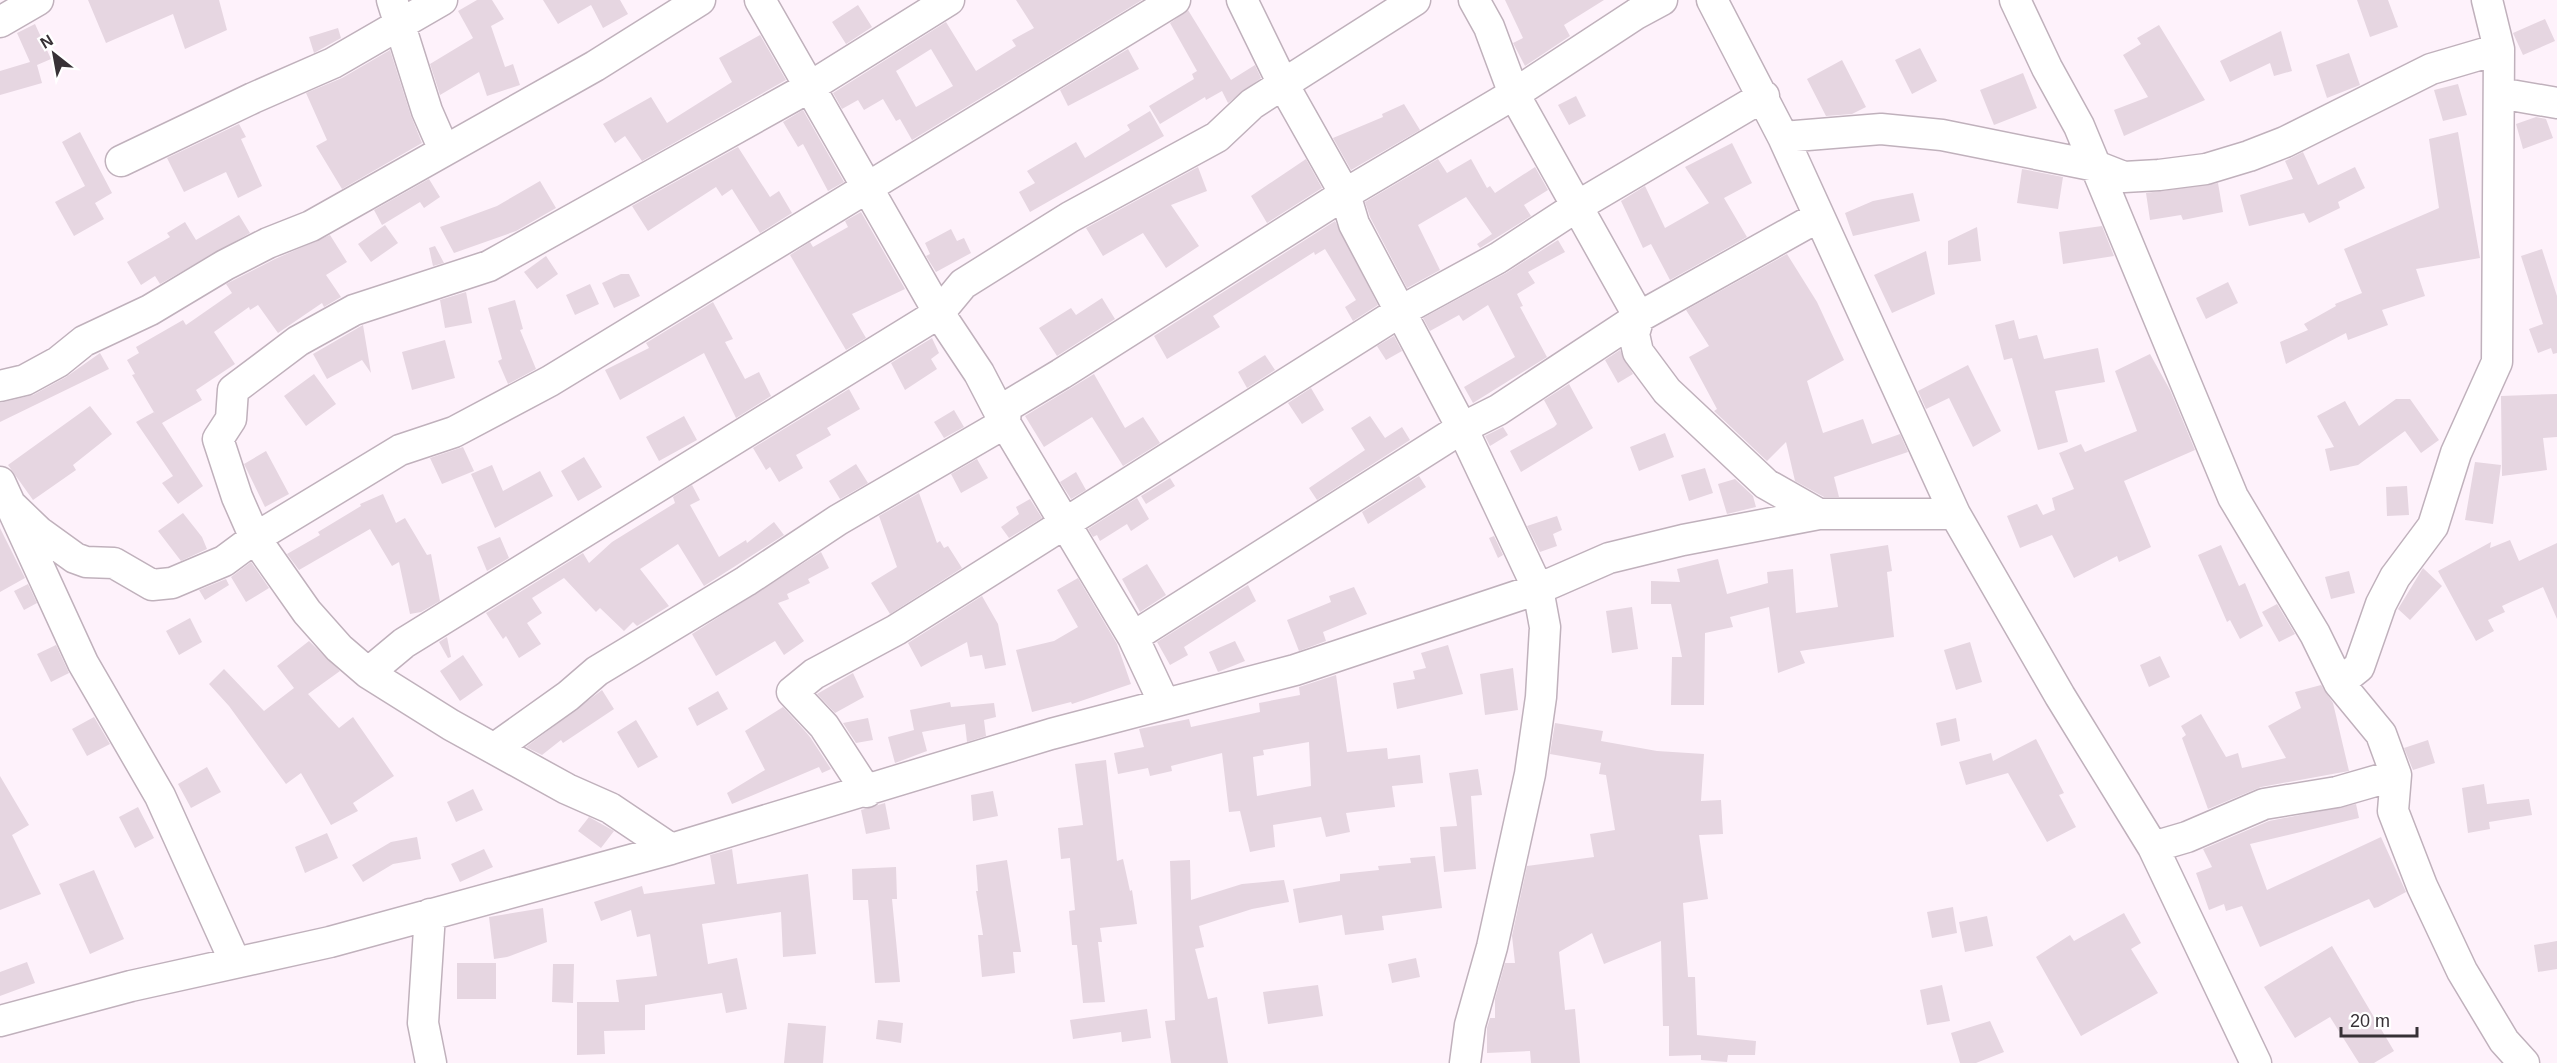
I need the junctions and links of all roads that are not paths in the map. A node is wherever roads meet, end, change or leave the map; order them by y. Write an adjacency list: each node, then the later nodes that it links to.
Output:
1 (38, 0): 15 (street)
2 (442, 0): 14 (street)
3 (700, 0): 24 (street)
4 (760, 0): 18 (street)
5 (949, 0): 18 (street)
6 (1175, 0): 27 (street)
7 (1242, 0): 17 (street)
8 (1415, 0): 17 (street)
9 (1474, 0): 20 (street)
10 (1662, 0): 20 (street)
11 (1712, 0): 21 (street)
12 (2015, 0): 26 (street)
13 (2487, 0): 16 (street)
14 (396, 12): 24 (street); 25 (street)
15 (0, 22)
16 (2499, 49): 19 (street); 26 (street)
17 (1283, 84): 28 (street); 32 (street)
18 (808, 88): 27 (street); 41 (street)
19 (2499, 93): 22 (street); 45 (street)
20 (1514, 94): 28 (street); 29 (street)
21 (1764, 96): 23 (street); 29 (street)
22 (2557, 103)
23 (1783, 137): 26 (street); 30 (street)
24 (444, 150): 34 (street)
25 (121, 161)
26 (2096, 166): 45 (street)
27 (867, 189): 32 (street); 41 (street)
28 (1345, 194): 31 (street); 35 (street)
29 (1576, 207): 31 (street); 33 (street)
30 (1818, 217): 33 (street); 39 (street)
31 (1401, 311): 36 (street); 40 (street)
32 (939, 313): 35 (street); 44 (street)
33 (1639, 317): 36 (street); 38 (street)
34 (0, 386)
35 (1005, 423): 40 (street); 47 (street)
36 (1462, 428): 42 (street); 43 (street)
37 (6, 494): 41 (street); 53 (street)
38 (1819, 514): 39 (street); 42 (street)
39 (1955, 514): 50 (street)
40 (1067, 524): 43 (street); 49 (street)
41 (255, 538): 44 (street)
42 (1538, 589): 46 (street); 56 (street)
43 (1133, 636): 46 (street)
44 (368, 673): 47 (street)
45 (2339, 683): 48 (street)
46 (1164, 704): 49 (street)
47 (495, 748): 51 (street)
48 (2396, 775): 50 (street); 58 (street)
49 (867, 792): 51 (street)
50 (2153, 847): 57 (street)
51 (671, 849): 52 (street)
52 (430, 914): 53 (street); 55 (street)
53 (235, 962): 54 (street)
54 (0, 1022)
55 (431, 1063)
56 (1465, 1063)
57 (2256, 1063)
58 (2524, 1063)

